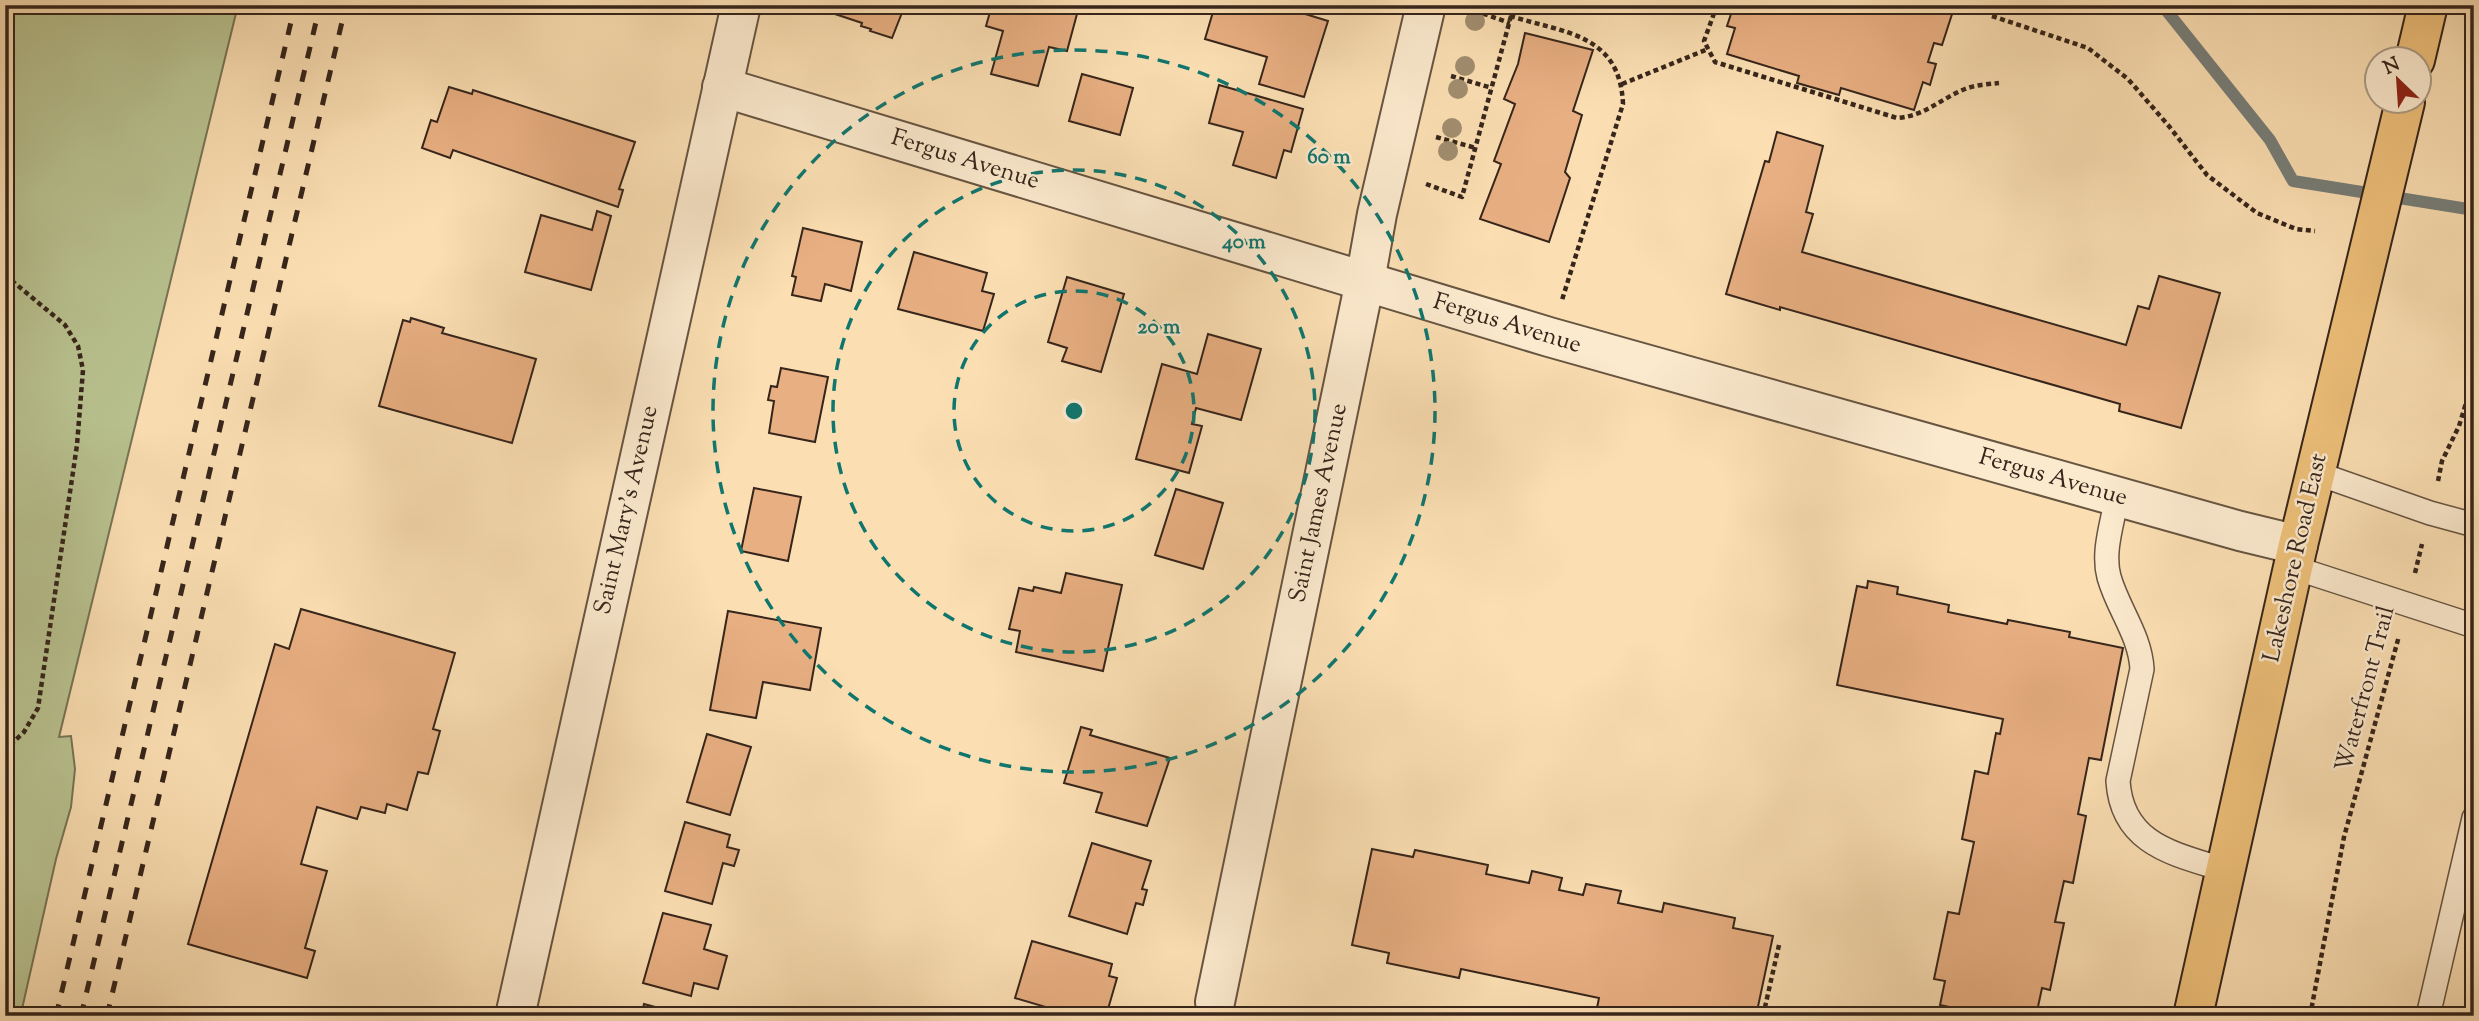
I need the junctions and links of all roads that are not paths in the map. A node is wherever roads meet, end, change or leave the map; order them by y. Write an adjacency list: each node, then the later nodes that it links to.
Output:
1 (741, 5): 5 (street, Saint Mary's Avenue)
2 (1426, 5): 7 (street, Saint James Avenue)
3 (2428, 5): 4 (main road)
4 (2418, 46)
5 (722, 87): 7 (street, Fergus Avenue); 16 (street, Saint Mary's Avenue)
6 (2401, 116): 8 (main road, Lakeshore Road East)
7 (1365, 281): 9 (street, Fergus Avenue); 15 (street, Saint James Avenue)
8 (2316, 473): 10 (lane); 11 (main road, Lakeshore Road East)
9 (2117, 496): 11 (street, Fergus Avenue); 14 (lane)
10 (2474, 525)
11 (2295, 556): 12 (lane); 14 (main road, Lakeshore Road East)
12 (2474, 626)
13 (2474, 818): 18 (lane)
14 (2225, 870): 17 (main road, Lakeshore Road East)
15 (1215, 1002)
16 (514, 1016)
17 (2193, 1016)
18 (2428, 1016)

